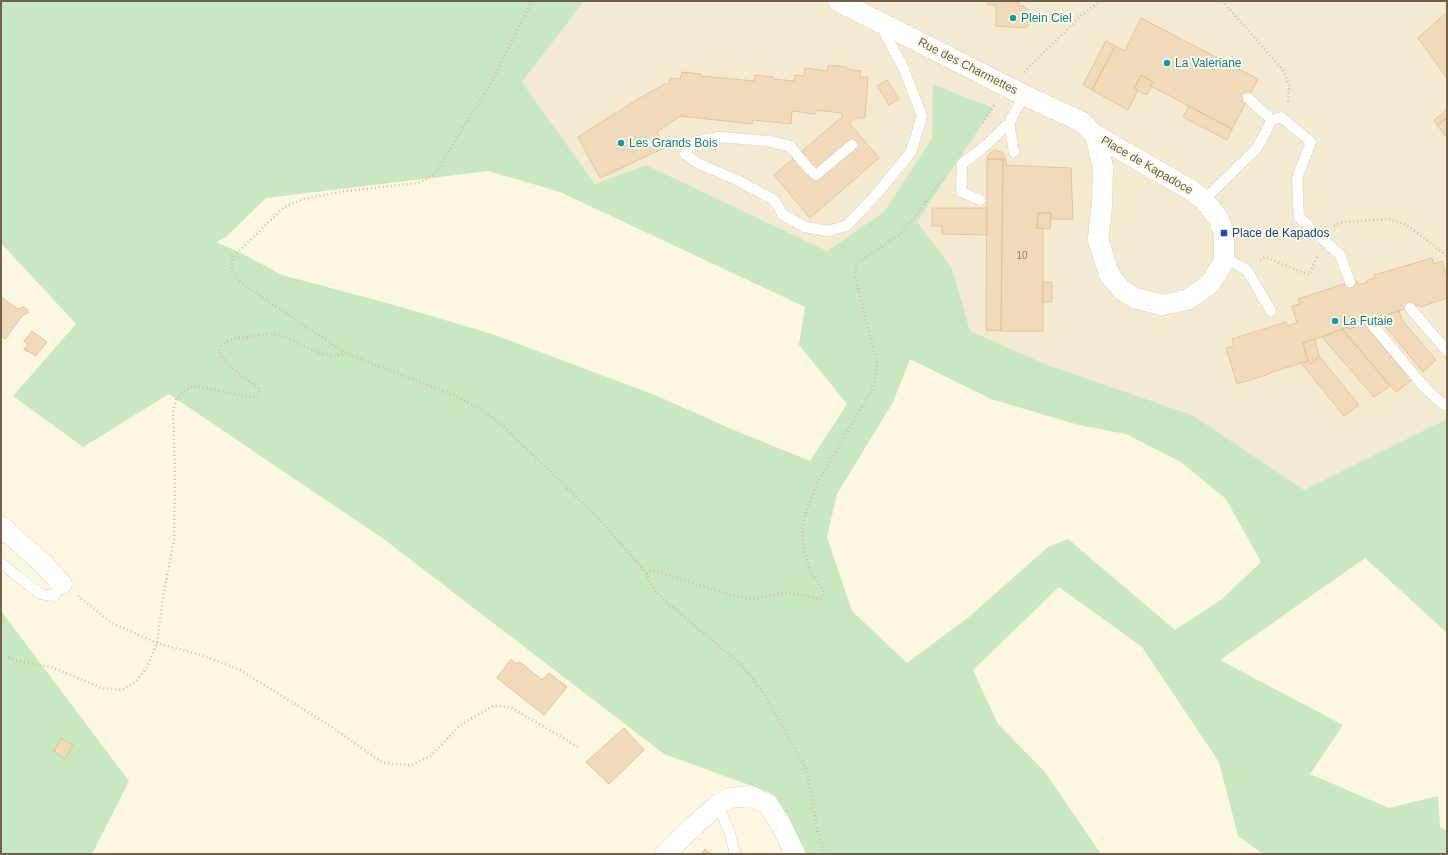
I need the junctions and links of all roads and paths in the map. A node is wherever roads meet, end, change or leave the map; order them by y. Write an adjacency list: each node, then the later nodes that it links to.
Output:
1 (532, 1): 28 (path)
2 (838, 1): 5 (street, Rue des Charmettes)
3 (1101, 1): 6 (path)
4 (1222, 1): 10 (path)
5 (881, 22): 7 (street, Rue des Charmettes); 14 (lane)
6 (1022, 74)
7 (1024, 95): 11 (lane); 13 (street, Rue des Charmettes)
8 (999, 98): 12 (path)
9 (1248, 98): 10 (lane)
10 (1276, 118): 18 (lane); 19 (lane)
11 (1009, 123): 15 (lane); 17 (lane)
12 (978, 129)
13 (1095, 134): 18 (street, Place de Kapadoce); 21 (street, Place de Kapadoce)
14 (852, 145)
15 (1014, 152)
16 (948, 172): 32 (path)
17 (980, 200)
18 (1204, 200): 21 (street, Place de Kapadoce)
19 (1322, 238): 20 (path); 22 (path); 23 (lane)
20 (1447, 256)
21 (1224, 258): 22 (lane)
22 (1247, 270): 25 (lane)
23 (1350, 282)
24 (1410, 308): 27 (lane)
25 (1271, 311)
26 (1370, 322): 29 (lane)
27 (1447, 351)
28 (345, 353): 32 (path); 34 (path)
29 (1447, 404)
30 (1, 526): 33 (street)
31 (1, 563): 33 (lane)
32 (647, 574): 41 (path)
33 (62, 584): 34 (path)
34 (157, 643): 35 (path); 36 (path)
35 (1, 655)
36 (580, 748)
37 (718, 805): 38 (street); 39 (lane); 40 (street)
38 (665, 854)
39 (735, 854)
40 (795, 854)
41 (825, 854)

